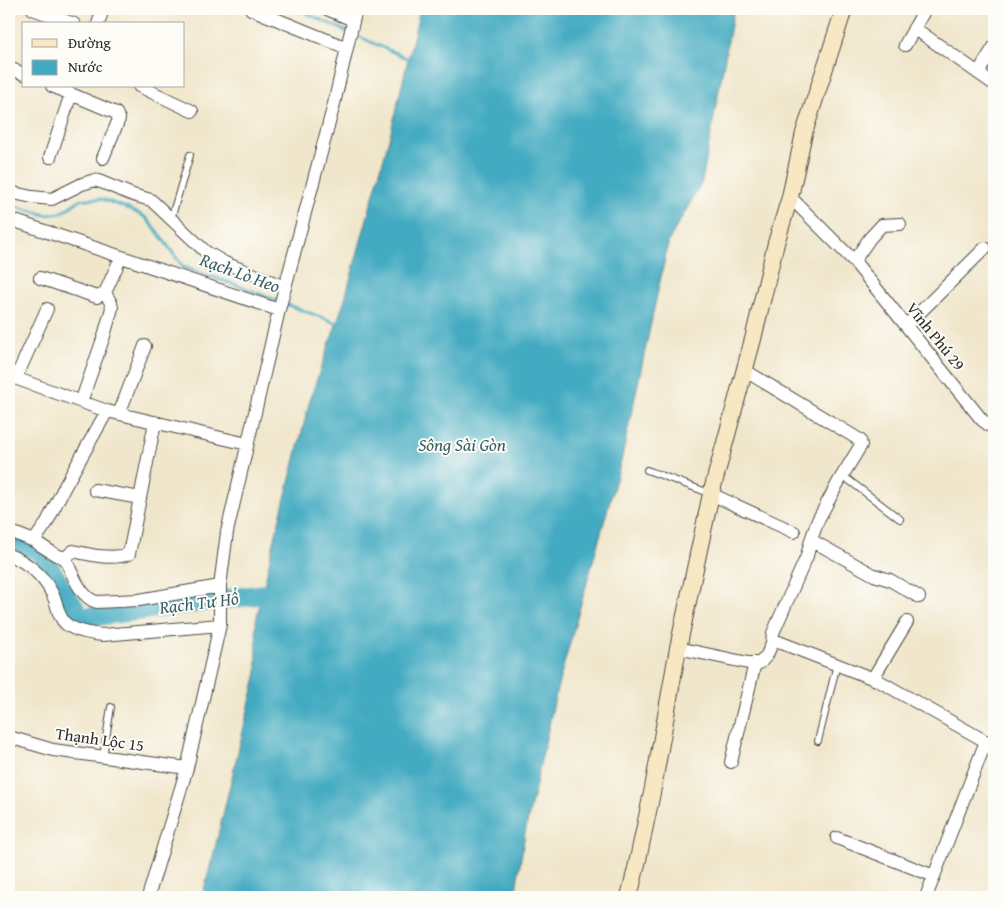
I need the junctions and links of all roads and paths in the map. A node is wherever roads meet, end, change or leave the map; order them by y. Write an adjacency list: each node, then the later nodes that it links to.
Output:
1 (33, 9): 8 (street)
2 (103, 9): 9 (street)
3 (251, 9): 11 (street)
4 (328, 9): 7 (street)
5 (844, 9): 26 (street)
6 (925, 9): 10 (street)
7 (354, 18): 11 (street)
8 (69, 22)
9 (99, 22)
10 (914, 28): 12 (street); 16 (street)
11 (348, 44): 34 (street)
12 (905, 45)
13 (994, 47): 16 (street)
14 (9, 68): 15 (street)
15 (22, 73)
16 (978, 73): 17 (street)
17 (994, 84)
18 (57, 88): 20 (street)
19 (143, 88): 21 (street)
20 (71, 94): 23 (street); 24 (street)
21 (192, 110)
22 (190, 156): 28 (lane)
23 (50, 157)
24 (102, 158)
25 (9, 192): 28 (street)
26 (789, 202): 32 (street, Vĩnh Phú 29); 40 (street)
27 (9, 218): 31 (street)
28 (171, 219): 34 (street)
29 (900, 224): 32 (street)
30 (985, 248): 38 (street)
31 (121, 257): 35 (street); 37 (street)
32 (854, 261): 38 (street, Vĩnh Phú 29)
33 (40, 278): 35 (street)
34 (284, 291): 37 (street)
35 (105, 293): 42 (street)
36 (47, 309): 41 (street)
37 (279, 310): 46 (street)
38 (906, 325): 45 (street, Vĩnh Phú 29)
39 (145, 346): 43 (street)
40 (744, 370): 48 (street); 50 (street)
41 (12, 377): 42 (street)
42 (81, 402): 43 (street)
43 (113, 412): 44 (street); 56 (street)
44 (156, 422): 46 (street); 51 (street)
45 (994, 429)
46 (247, 444): 59 (street)
47 (647, 470): 50 (lane)
48 (842, 475): 52 (lane); 55 (street)
49 (95, 490): 51 (street)
50 (711, 494): 54 (street); 64 (street)
51 (140, 498): 58 (street)
52 (900, 519)
53 (9, 531): 56 (street)
54 (794, 532)
55 (811, 540): 60 (street); 63 (street)
56 (34, 541): 58 (street)
57 (9, 555): 61 (street)
58 (65, 558): 59 (street)
59 (220, 589): 61 (street)
60 (919, 597)
61 (219, 621): 74 (street)
62 (906, 622): 67 (street)
63 (772, 643): 65 (street); 66 (street)
64 (678, 648): 65 (street); 78 (street)
65 (755, 663): 73 (street)
66 (837, 664): 67 (street); 70 (lane)
67 (873, 678): 71 (street)
68 (111, 707): 72 (lane)
69 (9, 736): 72 (street, Thạnh Lộc 15)
70 (818, 740)
71 (990, 744): 76 (street)
72 (103, 757): 74 (street, Thạnh Lộc 15)
73 (731, 762)
74 (187, 768): 77 (street)
75 (837, 838): 76 (street)
76 (934, 876): 79 (street)
77 (148, 897)
78 (629, 897)
79 (926, 897)

